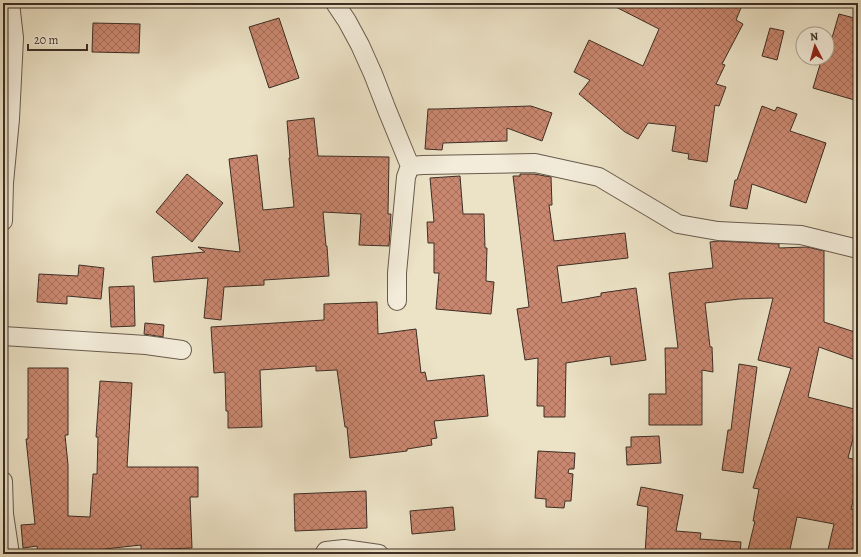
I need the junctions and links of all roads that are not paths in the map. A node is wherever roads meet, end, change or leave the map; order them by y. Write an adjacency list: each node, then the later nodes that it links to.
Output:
1 (10, 3): 4 (street)
2 (335, 3): 3 (street)
3 (410, 166): 5 (street); 6 (street)
4 (3, 221)
5 (858, 249)
6 (397, 301)
7 (3, 336): 8 (street)
8 (182, 350)
9 (3, 481): 10 (street)
10 (10, 554)
11 (324, 554): 12 (street)
12 (379, 554)

